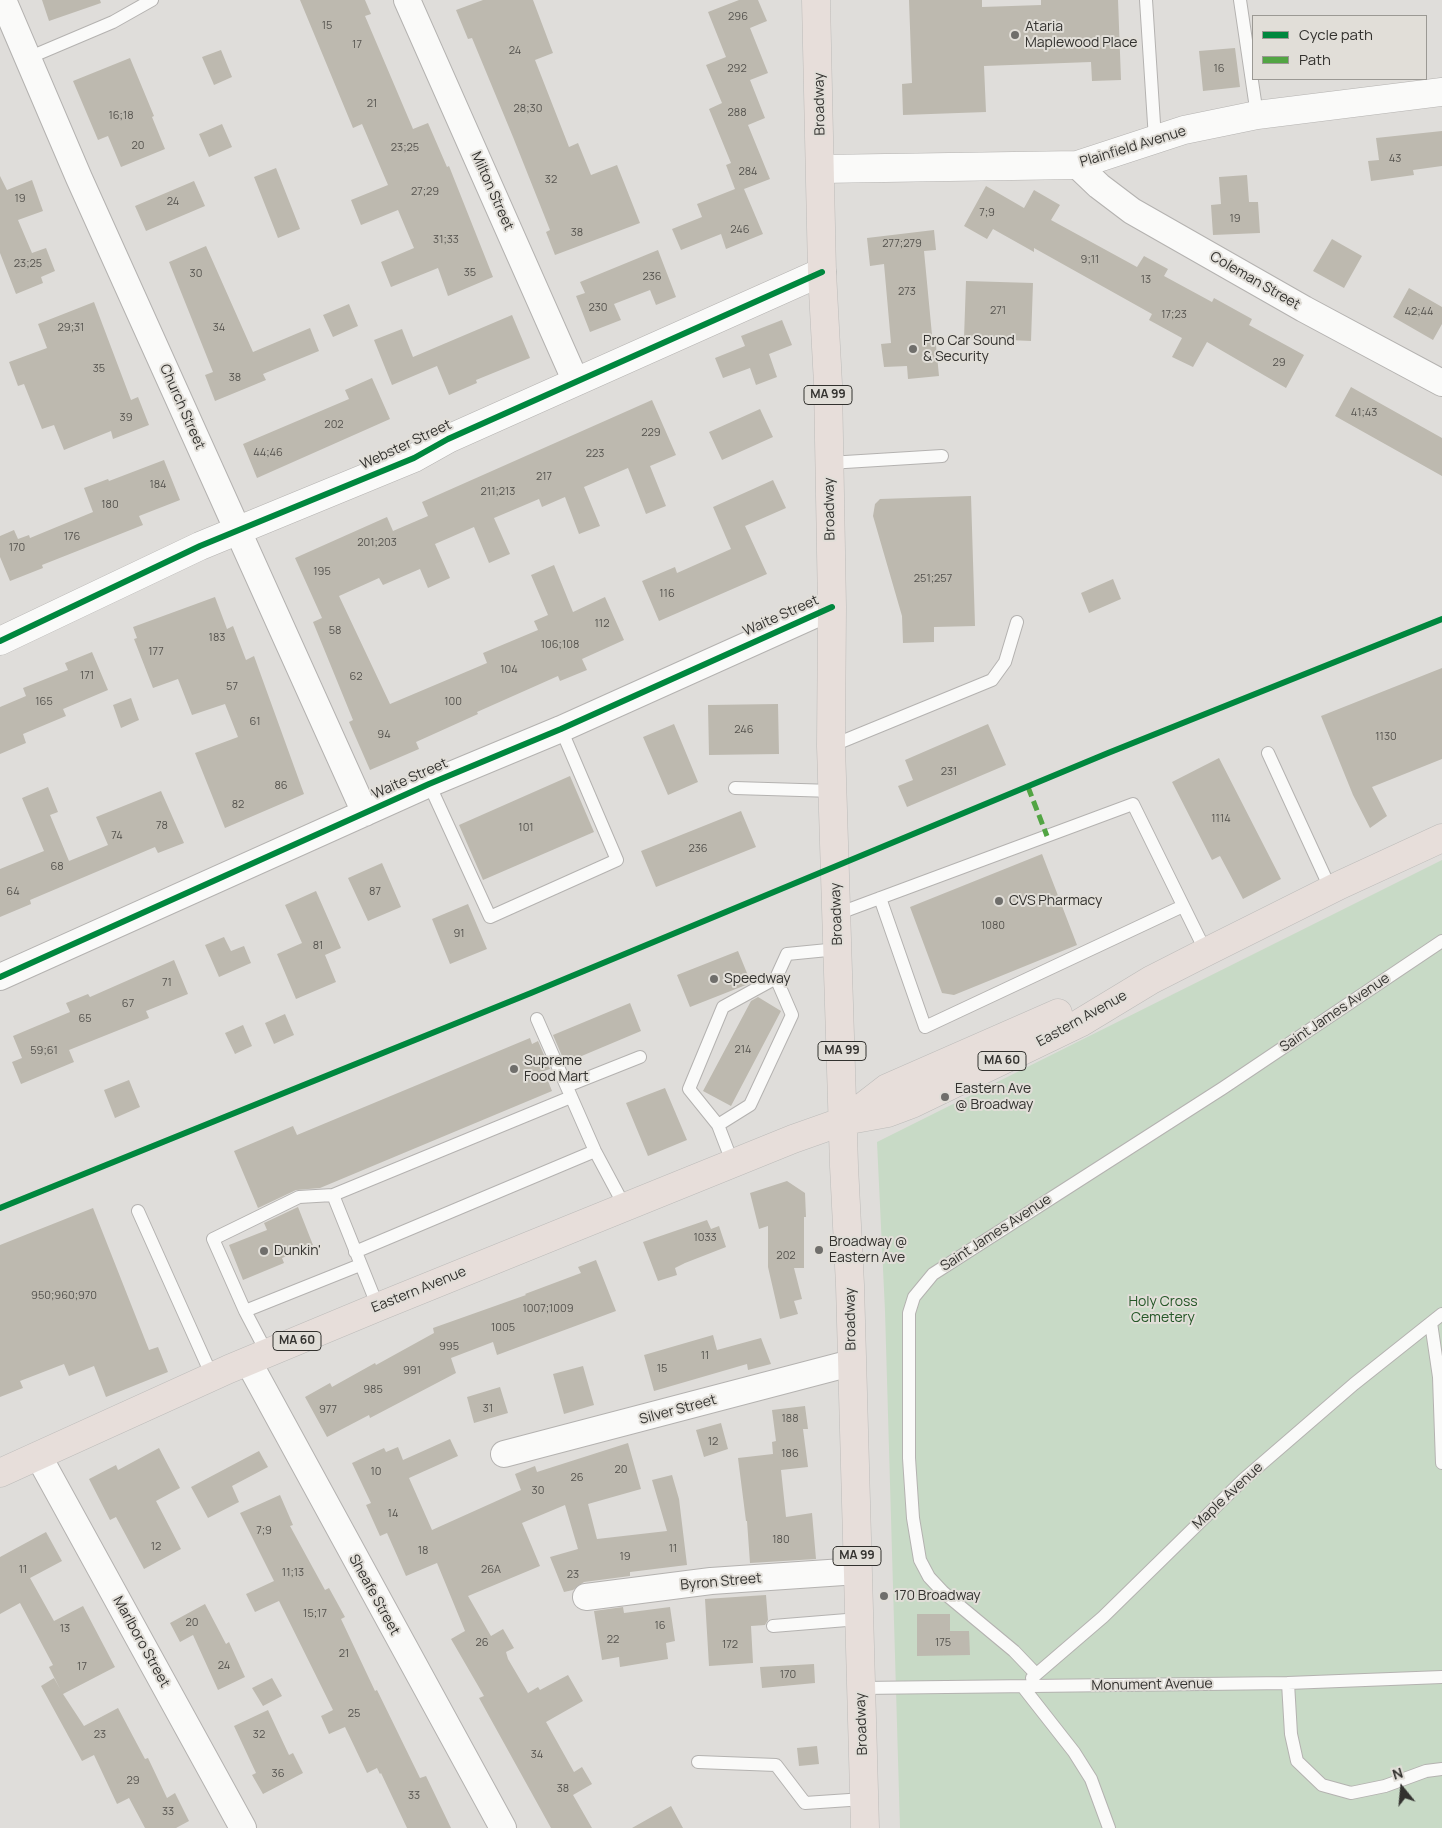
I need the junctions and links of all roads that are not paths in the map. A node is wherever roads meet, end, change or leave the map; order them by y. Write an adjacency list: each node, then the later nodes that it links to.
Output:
1 (3, 0): 7 (street, Church Street)
2 (152, 0): 7 (lane)
3 (408, 0): 14 (street, Milton Street)
4 (816, 0): 12 (main road, Broadway / MA 99)
5 (1146, 0): 10 (lane)
6 (1240, 0): 9 (lane)
7 (28, 58): 18 (street, Church Street)
8 (1442, 92): 9 (street, Plainfield Avenue)
9 (1257, 115): 10 (street, Plainfield Avenue)
10 (1155, 139): 11 (street, Plainfield Avenue)
11 (1077, 165): 12 (street, Plainfield Avenue); 15 (street, Coleman Street)
12 (821, 170): 13 (main road, Broadway / MA 99)
13 (822, 272): 14 (street, Webster Street); 17 (main road, Broadway / MA 99)
14 (576, 382): 18 (street, Webster Street)
15 (1442, 383)
16 (942, 456): 17 (lane)
17 (829, 463): 19 (main road, Broadway / MA 99)
18 (238, 530): 21 (street, Webster Street); 28 (street, Church Street)
19 (832, 607): 22 (street, Waite Street); 23 (main road, Broadway / MA 99)
20 (1018, 622): 23 (lane)
21 (0, 641)
22 (561, 728): 25 (street, Waite Street); 25 (lane)
23 (831, 746): 27 (main road, Broadway / MA 99)
24 (1268, 753): 30 (lane)
25 (430, 784): 28 (street, Waite Street)
26 (735, 788): 27 (lane)
27 (833, 790): 33 (main road, Broadway / MA 99)
28 (365, 813): 37 (street, Waite Street)
29 (1442, 838): 30 (main road, Eastern Avenue / MA 60)
30 (1331, 890): 36 (main road, Eastern Avenue / MA 60)
31 (880, 898): 32 (lane); 32 (lane); 33 (lane)
32 (1183, 906): 36 (lane)
33 (837, 914): 35 (main road, Broadway / MA 99)
34 (1442, 941): 66 (lane, Saint James Avenue)
35 (838, 949): 38 (lane); 42 (main road, Broadway / MA 99)
36 (1206, 952): 42 (main road, Eastern Avenue / MA 60)
37 (0, 977)
38 (776, 978): 43 (lane); 43 (lane)
39 (537, 1019): 41 (lane)
40 (640, 1056): 41 (lane)
41 (569, 1092): 44 (lane); 46 (lane)
42 (844, 1121): 45 (main road, Eastern Avenue / MA 60); 56 (main road, Broadway / MA 99)
43 (718, 1125): 45 (lane)
44 (595, 1151): 47 (lane); 49 (lane)
45 (733, 1164): 47 (main road, Eastern Avenue / MA 60)
46 (333, 1195): 49 (lane); 52 (lane)
47 (625, 1208): 51 (main road, Eastern Avenue / MA 60)
48 (138, 1211): 57 (lane)
49 (355, 1252): 50 (lane)
50 (360, 1265): 51 (lane); 52 (lane)
51 (378, 1307): 55 (main road, Eastern Avenue / MA 60)
52 (245, 1311): 55 (lane)
53 (1442, 1314): 54 (lane, Maple Avenue)
54 (1431, 1323): 60 (lane); 66 (lane, Maple Avenue)
55 (257, 1357): 57 (main road, Eastern Avenue / MA 60); 75 (street, Sheafe Street)
56 (852, 1363): 58 (street, Silver Street); 62 (main road, Broadway / MA 99)
57 (212, 1376): 59 (main road, Eastern Avenue / MA 60)
58 (504, 1454)
59 (40, 1457): 61 (main road, Eastern Avenue / MA 60); 74 (street, Marlboro Street)
60 (1442, 1463)
61 (0, 1473)
62 (858, 1571): 63 (street, Byron Street); 64 (main road, Broadway / MA 99)
63 (586, 1597)
64 (859, 1619): 65 (lane); 70 (main road, Broadway / MA 99)
65 (773, 1626)
66 (1036, 1674): 69 (lane, Maple Avenue)
67 (1442, 1678): 68 (lane, Monument Avenue)
68 (1288, 1683): 69 (lane, Monument Avenue); 72 (lane)
69 (1023, 1687): 70 (lane, Monument Avenue); 77 (lane)
70 (861, 1688): 73 (main road, Broadway / MA 99)
71 (698, 1762): 73 (lane)
72 (1442, 1769)
73 (864, 1799): 76 (main road, Broadway / MA 99)
74 (243, 1828)
75 (503, 1828)
76 (865, 1828)
77 (1109, 1828)

